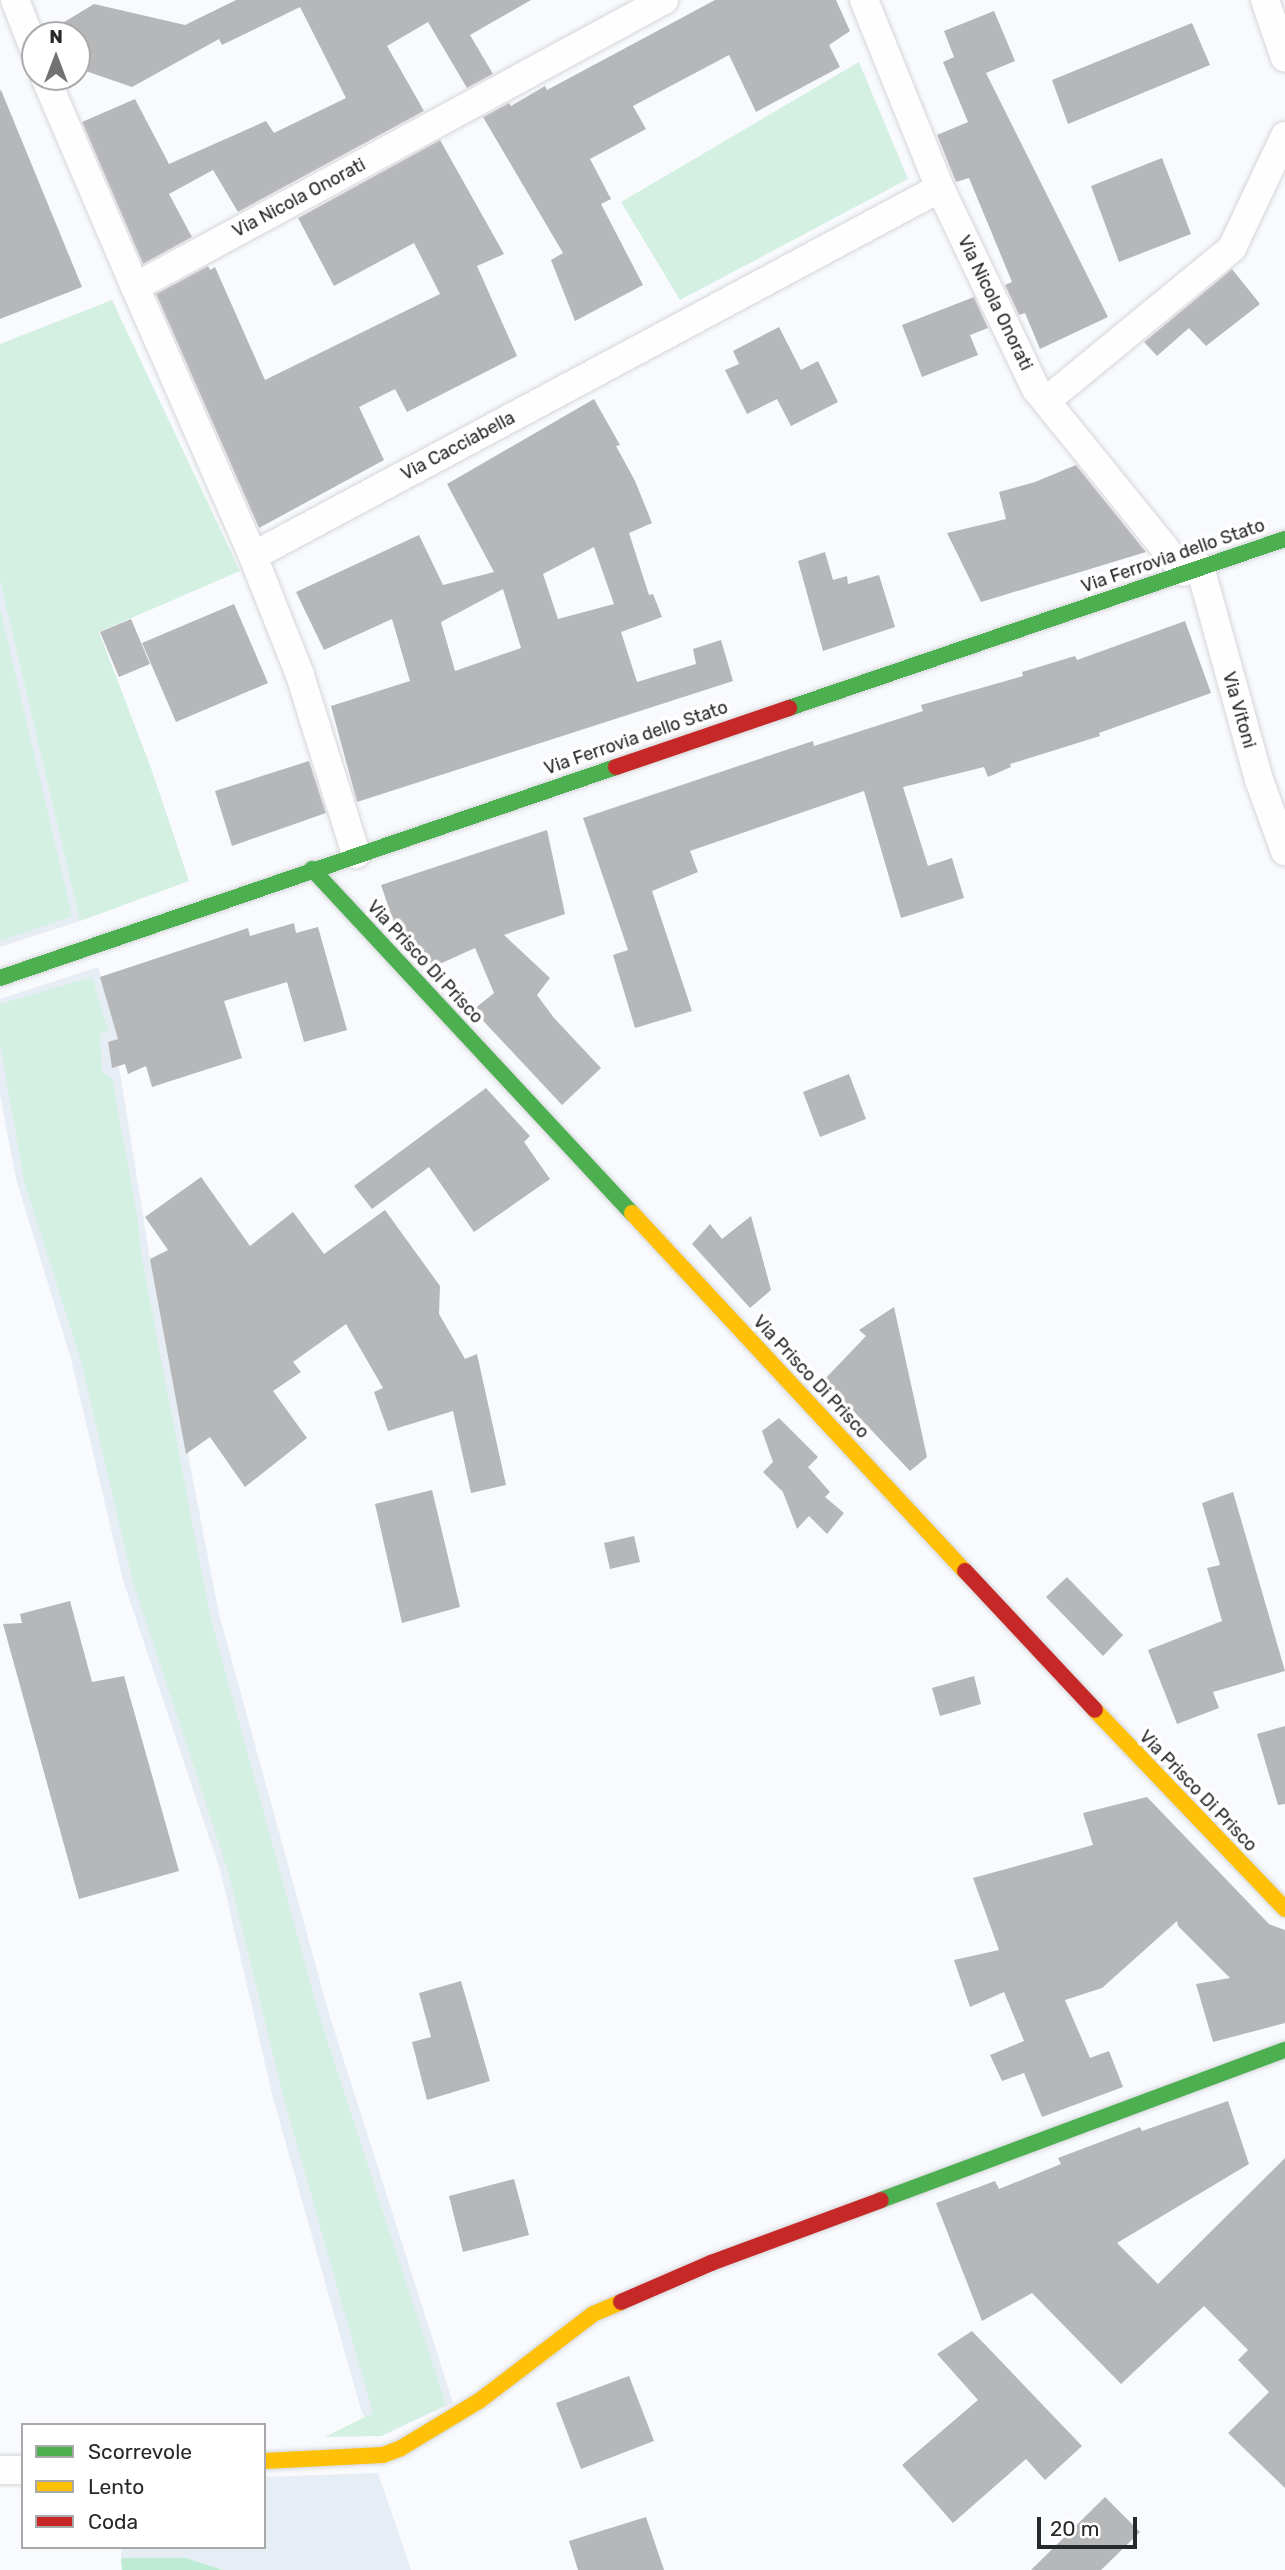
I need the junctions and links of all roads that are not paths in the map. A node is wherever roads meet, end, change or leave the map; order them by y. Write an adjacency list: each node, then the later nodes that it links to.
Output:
1 (15, 0): 5 (street)
2 (664, 0): 10 (street, Via Nicola Onorati)
3 (864, 0): 9 (street, Via Nicola Onorati)
4 (1265, 0): 6 (street)
5 (23, 21)
6 (1285, 58)
7 (51, 91): 10 (street)
8 (1285, 135): 11 (street)
9 (940, 188): 11 (street, Via Nicola Onorati); 13 (street, Via Cacciabella)
10 (135, 287): 13 (street)
11 (1046, 401): 14 (street, Via Nicola Onorati)
12 (1285, 539): 14 (street, Via Ferrovia dello Stato)
13 (253, 556): 16 (street)
14 (1192, 570): 15 (street, Via Vitoni); 16 (street, Via Ferrovia dello Stato)
15 (1285, 851)
16 (355, 854): 17 (street, Via Ferrovia dello Stato)
17 (312, 869): 18 (street, Via Ferrovia dello Stato); 19 (street, Via Prisco Di Prisco)
18 (0, 978)
19 (1285, 1909)
20 (1285, 2050): 21 (street)
21 (266, 2461)
22 (0, 2470): 23 (street)
23 (21, 2470)

